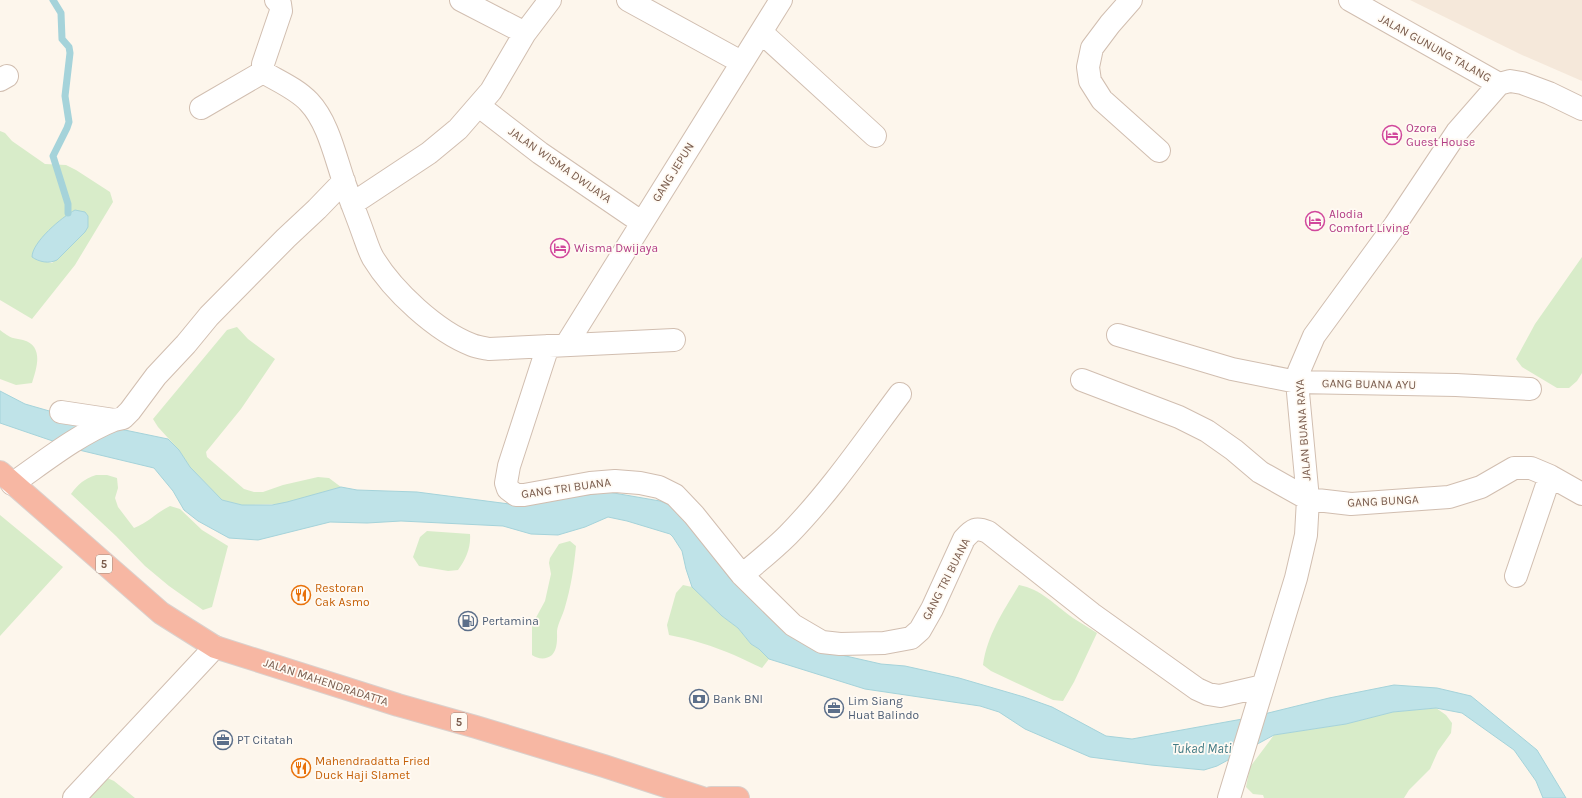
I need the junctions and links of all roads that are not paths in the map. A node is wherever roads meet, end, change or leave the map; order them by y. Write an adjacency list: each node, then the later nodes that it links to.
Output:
1 (276, 0): 11 (street)
2 (461, 0): 9 (street)
3 (550, 0): 9 (street)
4 (628, 0): 10 (street)
5 (781, 0): 8 (street, GANG JEPUN)
6 (1131, 0): 17 (street)
7 (1350, 0): 12 (street, JALAN GUNUNG TALANG)
8 (761, 32): 10 (street, GANG JEPUN); 16 (street)
9 (525, 33): 13 (street)
10 (741, 62): 20 (street, GANG JEPUN)
11 (263, 72): 14 (street); 18 (street)
12 (1499, 84): 15 (street); 25 (street, JALAN BUANA RAYA)
13 (479, 106): 19 (street); 20 (street, JALAN WISMA DWIJAYA)
14 (201, 108)
15 (1582, 109)
16 (875, 136)
17 (1159, 152)
18 (344, 181): 19 (street); 29 (street)
19 (352, 204): 23 (street)
20 (641, 222): 23 (street, GANG JEPUN)
21 (1118, 336): 25 (street, GANG BUANA AYU)
22 (674, 340): 23 (street)
23 (557, 346): 34 (street, GANG TRI BUANA)
24 (1082, 380): 33 (street, GANG BUNGA)
25 (1297, 382): 26 (street, GANG BUANA AYU); 33 (street, JALAN BUANA RAYA)
26 (1530, 389)
27 (900, 394): 34 (street)
28 (61, 412): 29 (street)
29 (109, 422): 31 (street)
30 (1550, 476): 32 (street, GANG BUNGA); 33 (street, GANG BUNGA); 35 (street)
31 (6, 478): 36 (highway, JALAN MAHENDRADATTA / 5)
32 (1582, 494)
33 (1308, 500): 37 (street, JALAN BUANA RAYA)
34 (742, 575): 37 (street, GANG TRI BUANA)
35 (1516, 576)
36 (215, 647): 38 (street); 39 (highway, JALAN MAHENDRADATTA / 5)
37 (1261, 691): 42 (street, JALAN BUANA RAYA)
38 (74, 798)
39 (702, 798)
40 (711, 798): 41 (highway)
41 (738, 798)
42 (1229, 798)

